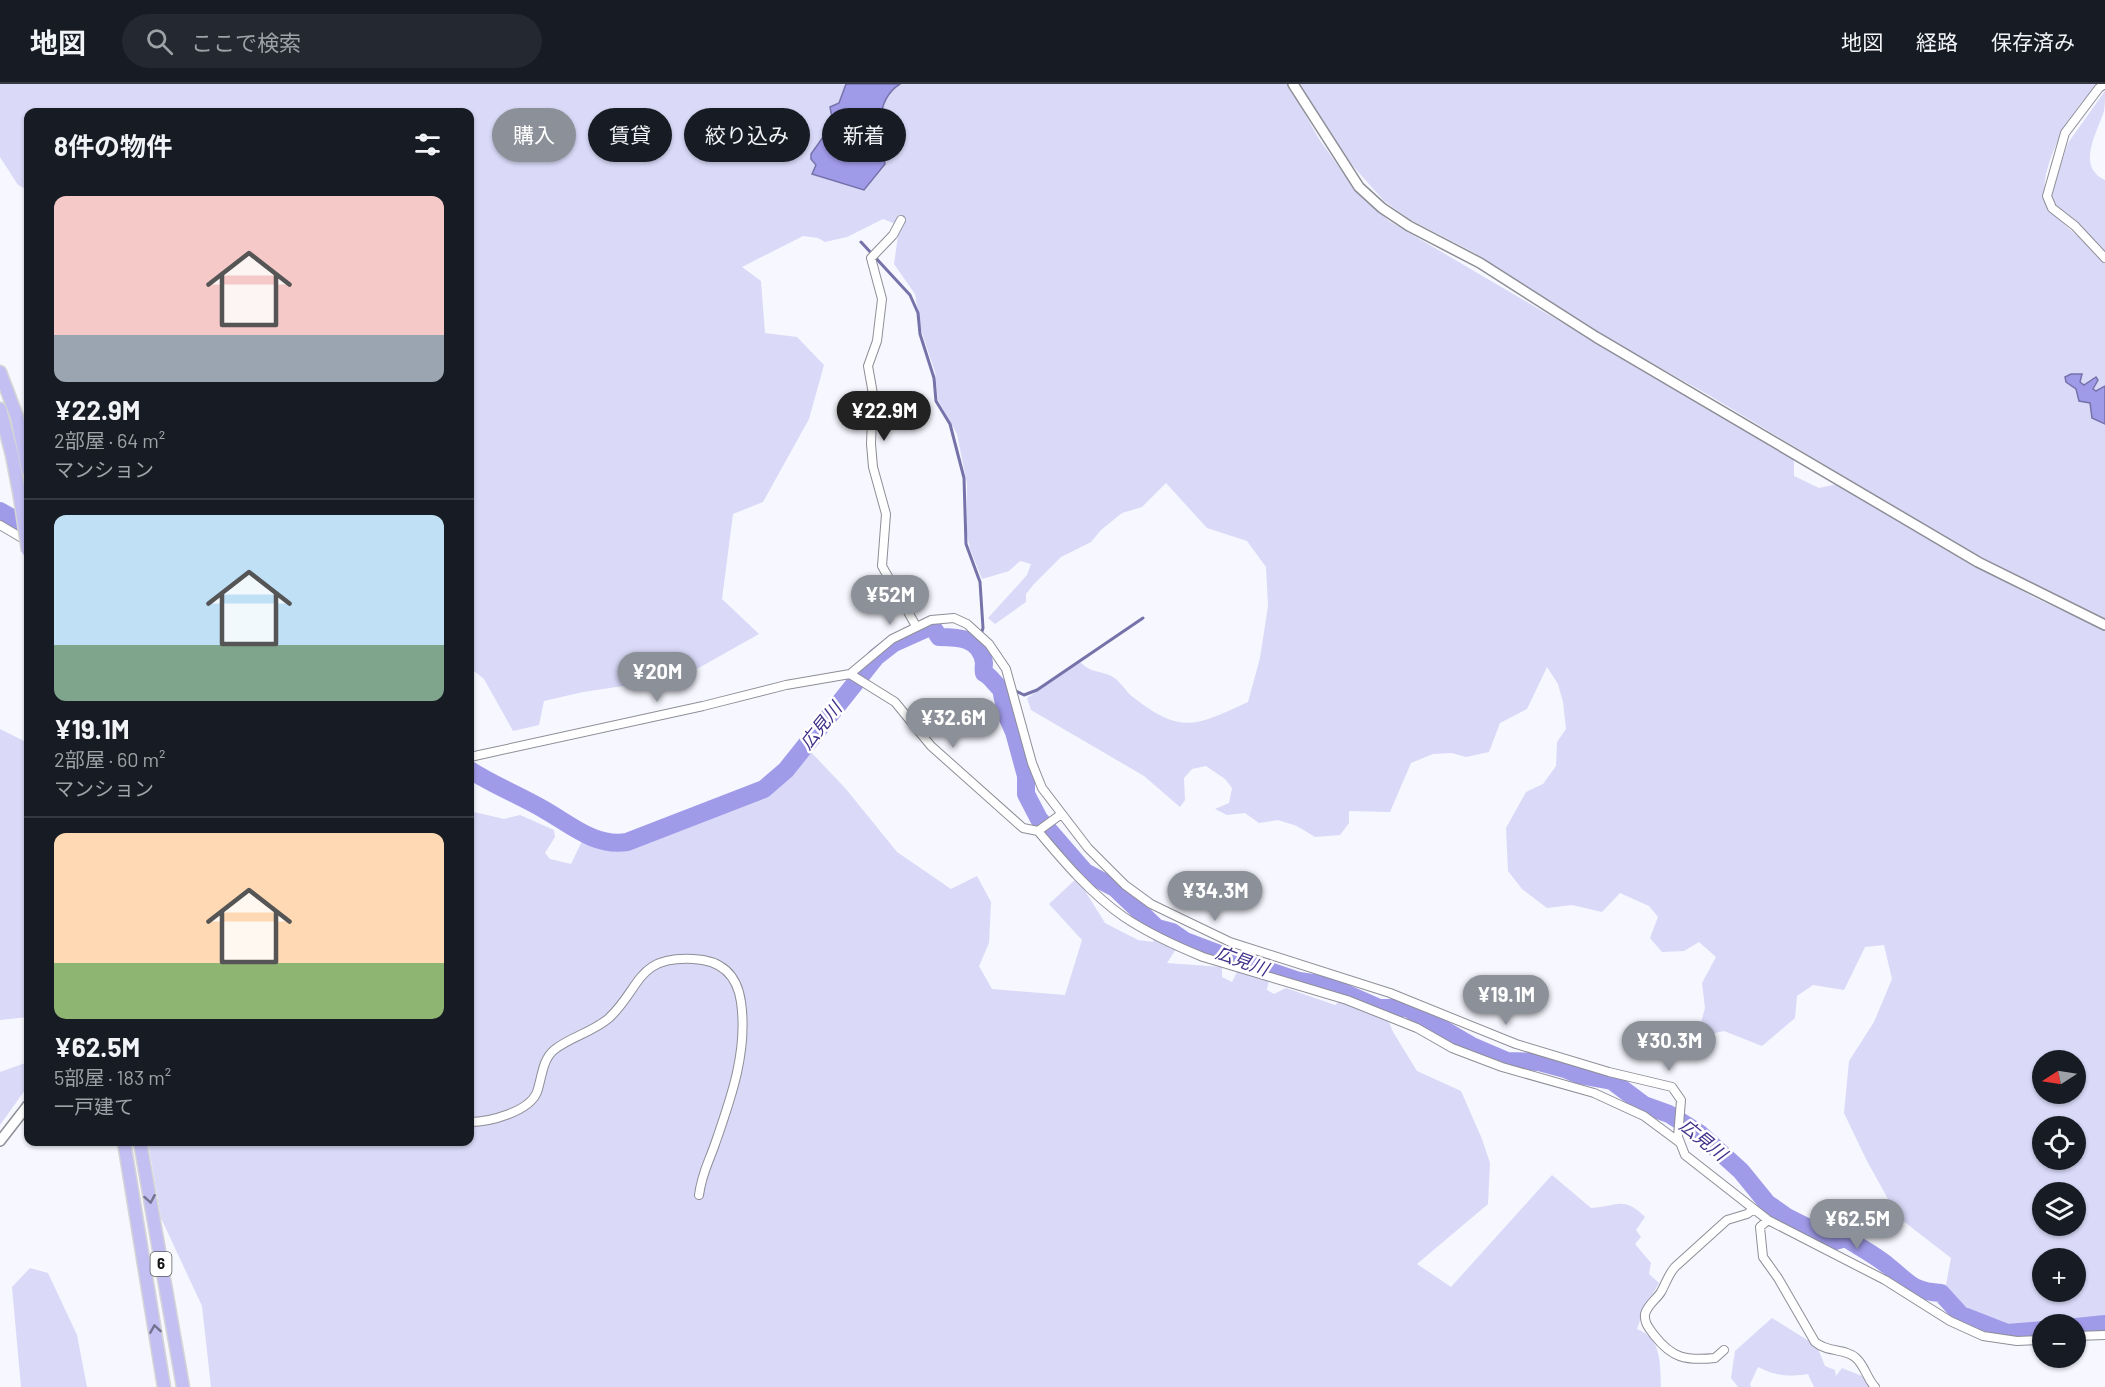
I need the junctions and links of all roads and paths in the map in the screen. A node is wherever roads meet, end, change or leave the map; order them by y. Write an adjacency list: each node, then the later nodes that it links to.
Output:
1 (1293, 84): 11 (street)
2 (2105, 84): 4 (street)
3 (901, 220): 12 (street)
4 (2105, 258)
5 (0, 372): 7 (main road)
6 (0, 409): 8 (main road, bridge)
7 (24, 451)
8 (24, 524)
9 (0, 525): 10 (street)
10 (24, 540)
11 (2105, 625)
12 (916, 627): 13 (street); 15 (street)
13 (853, 675): 14 (street); 16 (street)
14 (474, 756)
15 (1058, 816): 16 (street); 19 (street)
16 (1039, 830): 19 (street)
17 (24, 1110): 20 (street)
18 (474, 1122): 23 (street)
19 (1679, 1139): 24 (street)
20 (0, 1142)
21 (125, 1146): 30 (main road, 6, one-way to 21)
22 (141, 1146): 31 (main road, 6, one-way to 31)
23 (699, 1195)
24 (1754, 1209): 25 (street); 29 (street)
25 (1768, 1220): 28 (street); 32 (street)
26 (2105, 1335): 27 (street)
27 (2086, 1336)
28 (2032, 1340)
29 (1724, 1350)
30 (164, 1387)
31 (183, 1387)
32 (1875, 1387)

